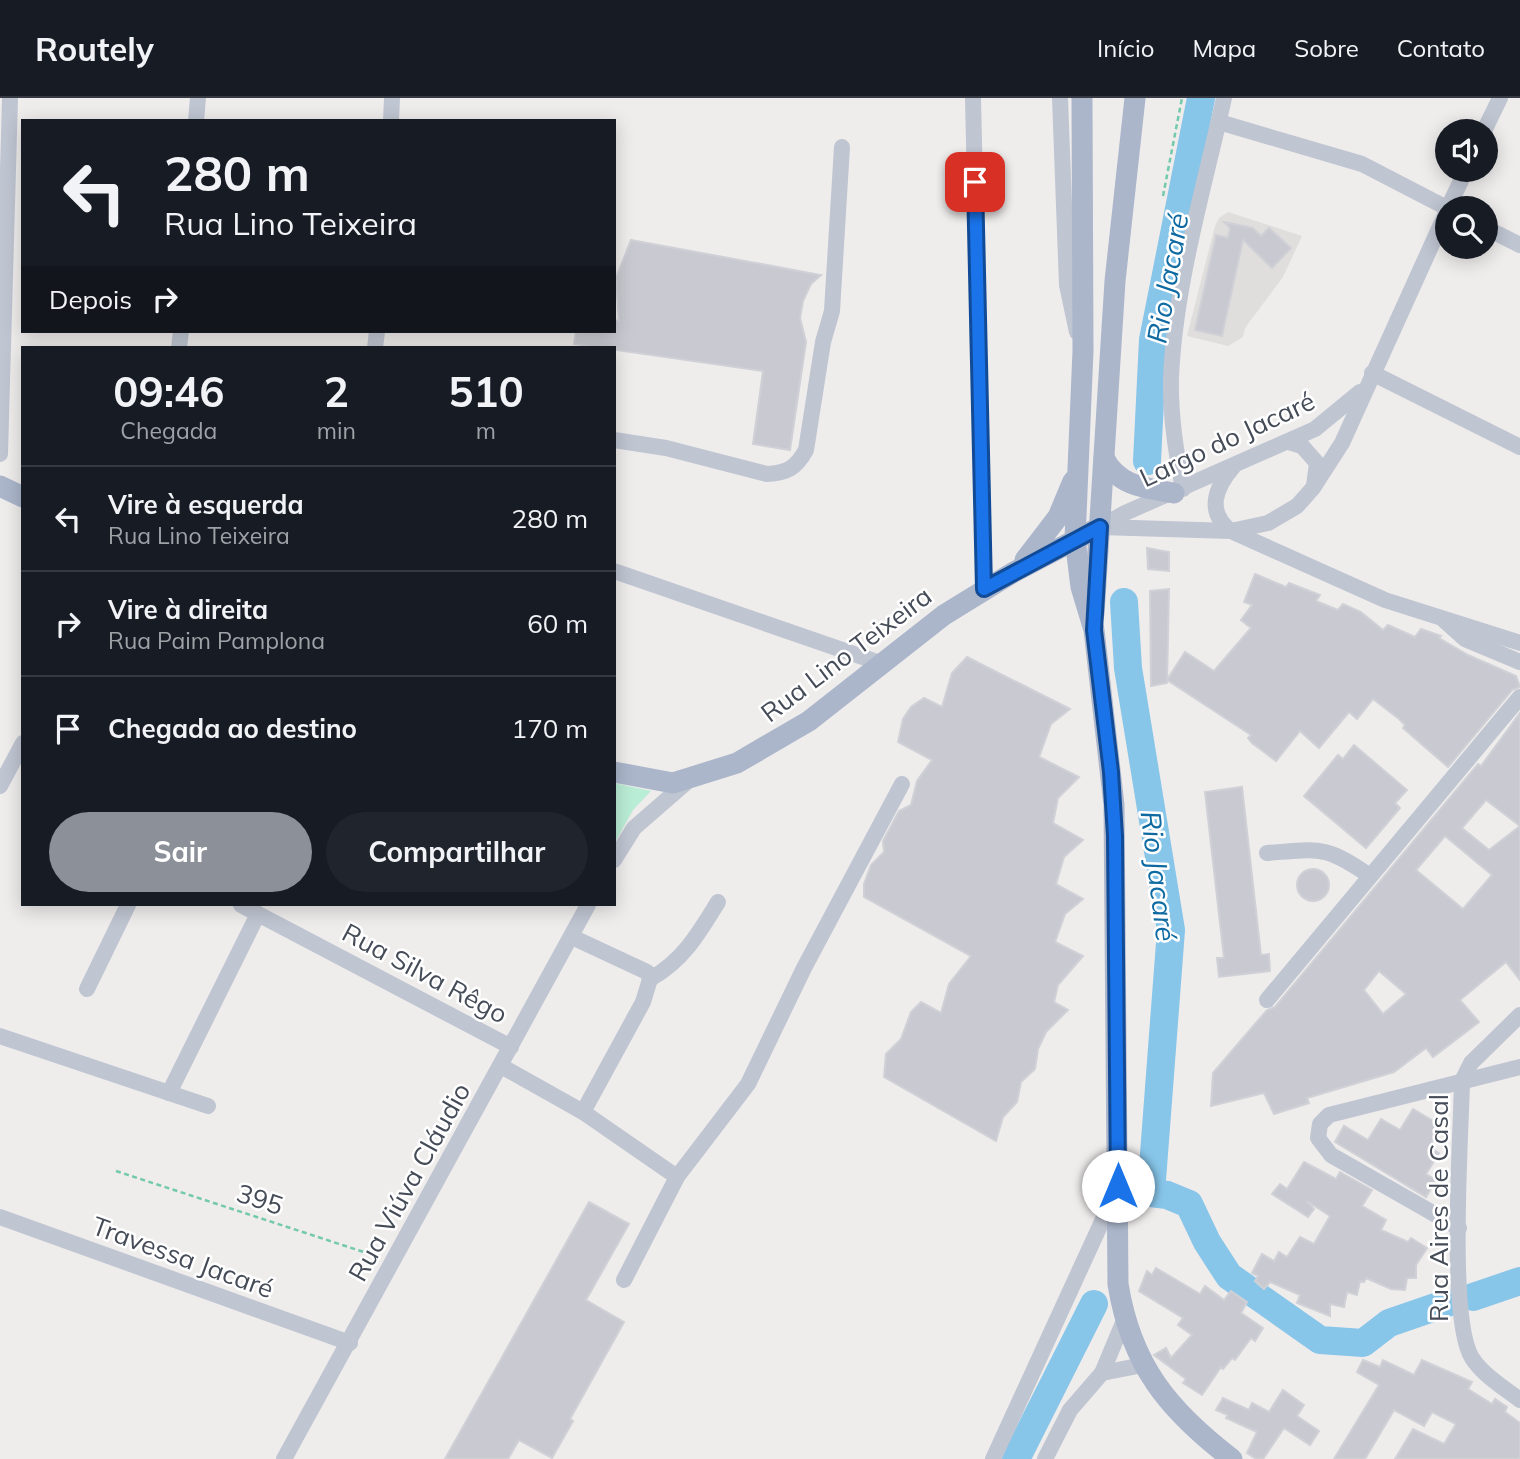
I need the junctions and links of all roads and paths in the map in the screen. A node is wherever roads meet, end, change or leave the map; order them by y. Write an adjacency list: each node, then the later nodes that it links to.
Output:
1 (10, 98): 27 (street)
2 (198, 98): 11 (street)
3 (392, 98): 12 (street)
4 (973, 98): 40 (street)
5 (1060, 98): 21 (street)
6 (1082, 98): 21 (main road)
7 (1135, 98): 28 (main road)
8 (1182, 98): 16 (path)
9 (1224, 98): 14 (street)
10 (1500, 98): 13 (street)
11 (197, 119)
12 (391, 119)
13 (1490, 119)
14 (1219, 122): 17 (street); 33 (street)
15 (842, 147): 24 (street)
16 (1163, 196)
17 (1435, 202)
18 (1498, 234): 20 (street)
19 (1435, 237): 22 (street)
20 (1520, 246)
21 (1083, 351): 29 (main road)
22 (1372, 373): 23 (street); 26 (street)
23 (1364, 388): 25 (street, Largo do Jacaré); 32 (street, Largo do Jacaré)
24 (616, 440)
25 (1289, 442): 30 (street, Largo do Jacaré); 32 (street)
26 (1520, 447)
27 (0, 454)
28 (1104, 458): 33 (main road); 35 (main road)
29 (1080, 461): 37 (main road); 39 (main road)
30 (1233, 467): 33 (street, Largo do Jacaré); 36 (street)
31 (0, 486): 34 (main road)
32 (1313, 488): 36 (street, Largo do Jacaré)
33 (1179, 491): 35 (street, Largo do Jacaré)
34 (21, 496)
35 (1100, 527): 36 (street, Largo do Jacaré); 37 (main road, Rua Lino Teixeira); 42 (main road)
36 (1231, 531): 41 (street)
37 (1075, 539): 39 (main road, Rua Lino Teixeira); 42 (main road)
38 (616, 572): 45 (street)
39 (1014, 572): 40 (main road, Rua Lino Teixeira)
40 (984, 589): 45 (main road, Rua Lino Teixeira)
41 (1440, 617): 43 (street); 44 (street)
42 (1094, 630): 76 (main road)
43 (1520, 643)
44 (1520, 662)
45 (880, 663): 49 (main road, Rua Lino Teixeira)
46 (1520, 696): 54 (street)
47 (21, 747): 51 (street)
48 (616, 772): 49 (main road, Rua Lino Teixeira)
49 (688, 781): 53 (street)
50 (902, 784): 75 (street)
51 (0, 786)
52 (1267, 853): 54 (street)
53 (616, 857)
54 (1370, 876): 64 (street)
55 (718, 901): 62 (street)
56 (128, 906): 63 (street)
57 (243, 906): 60 (street, Rua Silva Rêgo)
58 (578, 906): 61 (street)
59 (587, 906): 61 (street, Rua Viúva Cláudio)
60 (258, 914): 67 (street, Rua Silva Rêgo); 71 (street)
61 (574, 932): 62 (street); 67 (street, Rua Viúva Cláudio)
62 (650, 979): 73 (street)
63 (87, 989)
64 (1267, 1000)
65 (1520, 1015): 70 (street, Rua Aires de Casal)
66 (0, 1037): 71 (street)
67 (511, 1046): 68 (street, Rua Viúva Cláudio)
68 (500, 1066): 73 (street); 79 (street, Rua Viúva Cláudio)
69 (1520, 1067): 70 (street)
70 (1462, 1081): 78 (street, Rua Aires de Casal); 78 (street)
71 (169, 1093): 72 (street)
72 (208, 1106)
73 (583, 1112): 75 (street)
74 (116, 1171): 79 (path, 395)
75 (677, 1177): 80 (street)
76 (1118, 1191): 81 (main road); 87 (street)
77 (0, 1217): 82 (street, Travessa Jacaré)
78 (1459, 1228): 85 (street, Rua Aires de Casal)
79 (393, 1261): 82 (street, Rua Viúva Cláudio)
80 (624, 1280)
81 (1125, 1318): 83 (main road); 84 (street)
82 (350, 1343): 86 (street, Rua Viúva Cláudio)
83 (1143, 1365): 84 (street); 89 (main road)
84 (1102, 1373): 88 (street)
85 (1520, 1400)
86 (291, 1457)
87 (993, 1459)
88 (1045, 1459)
89 (1232, 1459)

